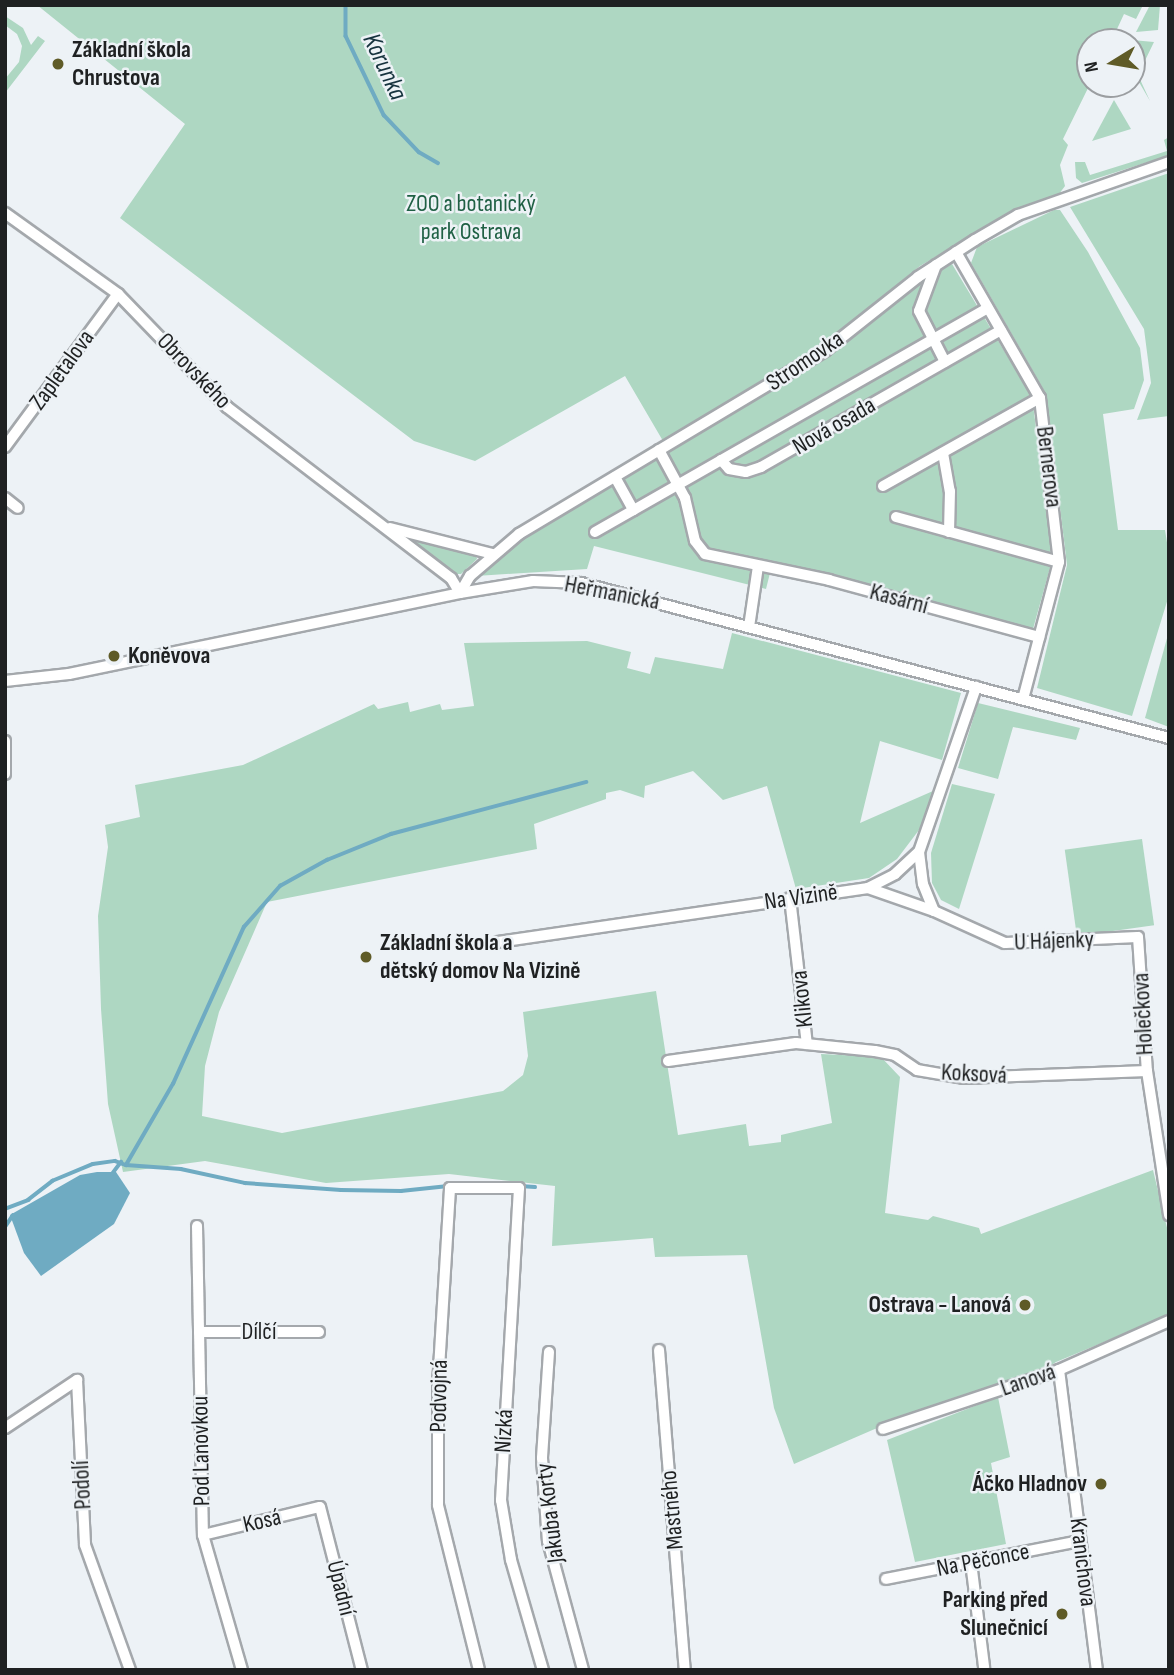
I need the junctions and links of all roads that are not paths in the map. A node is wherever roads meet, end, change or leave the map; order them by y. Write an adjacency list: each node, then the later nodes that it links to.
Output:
1 (1169, 162): 3 (street, Stromovka)
2 (6, 212): 5 (street, Obrovského)
3 (956, 251): 4 (street, Stromovka); 6 (street, Bernerova)
4 (936, 265): 8 (street); 12 (street, Stromovka)
5 (118, 294): 11 (street, Zapletalova); 22 (street, Obrovského)
6 (988, 308): 7 (street, Bernerova); 8 (street, Nová osada)
7 (1001, 330): 9 (street, Nová osada); 10 (street, Bernerova)
8 (932, 340): 9 (street); 14 (street, Nová osada)
9 (945, 362): 14 (street, Nová osada)
10 (1040, 398): 13 (street); 26 (street, Bernerova)
11 (5, 447)
12 (659, 450): 15 (street, Stromovka); 16 (street)
13 (943, 453): 17 (street); 24 (street)
14 (721, 460): 16 (street, Nová osada)
15 (615, 477): 20 (street); 25 (street, Stromovka)
16 (679, 484): 20 (street, Nová osada); 27 (street, Kasární)
17 (883, 486)
18 (5, 498): 19 (street)
19 (18, 508)
20 (633, 510): 23 (street, Nová osada)
21 (896, 517): 24 (street)
22 (384, 526): 25 (street, Obrovského); 28 (street, Obrovského)
23 (595, 532)
24 (949, 532): 26 (street)
25 (493, 554): 28 (street, Stromovka)
26 (1059, 562): 30 (street, Bernerova)
27 (758, 566): 29 (street); 30 (street, Kasární)
28 (460, 593): 29 (street, Heřmanická); 31 (street, Heřmanická)
29 (749, 626): 32 (street, Heřmanická)
30 (1039, 637): 33 (street, Bernerova)
31 (5, 681)
32 (976, 687): 33 (street, Heřmanická); 37 (street, Na Vizině)
33 (1023, 699): 34 (street, Heřmanická)
34 (1169, 738)
35 (5, 741): 36 (street)
36 (5, 774)
37 (919, 852): 38 (street, Na Vizině); 40 (street)
38 (868, 888): 39 (street, Na Vizině); 40 (street, U Hájenky)
39 (790, 898): 42 (street, Na Vizině); 43 (street, Klikova)
40 (934, 911): 41 (street, U Hájenky)
41 (1138, 937): 45 (street, Holečkova)
42 (498, 942)
43 (807, 1044): 44 (street, Klikova); 45 (street, Koksová)
44 (668, 1061)
45 (1147, 1071): 46 (street, Holečkova)
46 (1164, 1166): 48 (street, Holečkova)
47 (519, 1188): 67 (street, Podvojná); 68 (street, Nízká)
48 (1169, 1215)
49 (197, 1226): 51 (street, Pod Lanovkou)
50 (1169, 1321): 55 (street, Lanová)
51 (199, 1332): 52 (street, Dílčí); 59 (street, Pod Lanovkou)
52 (319, 1332)
53 (659, 1350): 70 (street, Mastného)
54 (549, 1352): 69 (street, Jakuba Korty)
55 (1059, 1370): 57 (street, Lanová); 60 (street, Kranichova)
56 (5, 1428): 64 (street, Podolí)
57 (883, 1429)
58 (320, 1507): 59 (street, Kosá); 66 (street, Úpadní)
59 (203, 1535): 65 (street, Pod Lanovkou)
60 (1080, 1541): 61 (street, Na Pěčonce); 71 (street, Kranichova)
61 (971, 1562): 62 (street, Na Pěčonce); 63 (street)
62 (886, 1579)
63 (984, 1667)
64 (130, 1670)
65 (242, 1670)
66 (362, 1670)
67 (479, 1670)
68 (543, 1670)
69 (583, 1670)
70 (685, 1670)
71 (1097, 1670)

